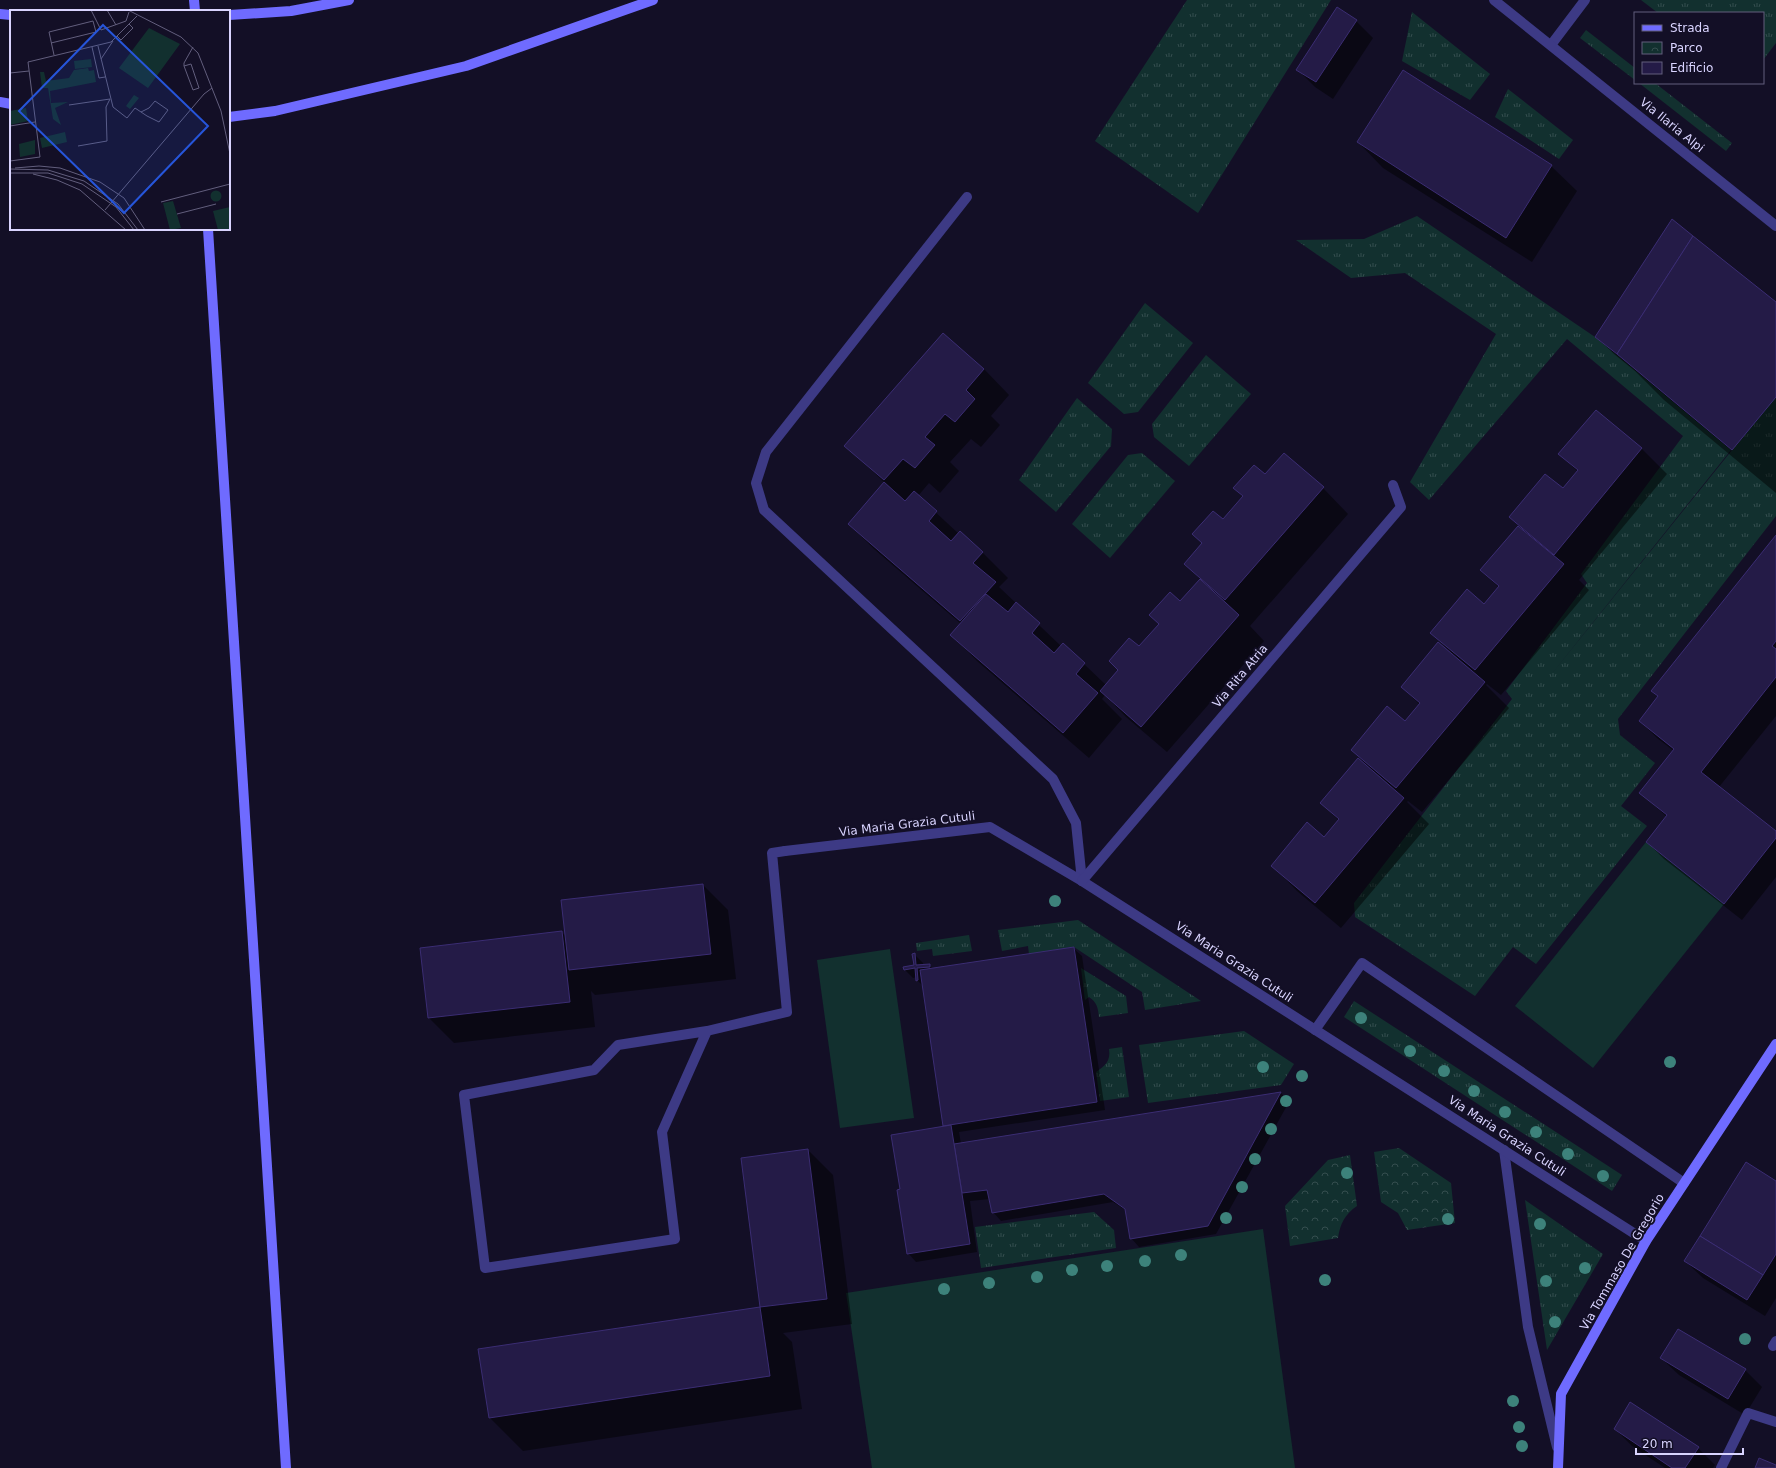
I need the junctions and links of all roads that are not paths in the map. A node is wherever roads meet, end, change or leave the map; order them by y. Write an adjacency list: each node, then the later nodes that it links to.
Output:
1 (194, 0): 6 (street)
2 (349, 0): 9 (street)
3 (653, 0): 13 (street)
4 (1494, 0): 10 (street, Via Ilaria Alpi)
5 (1585, 0): 10 (street)
6 (195, 10)
7 (0, 14): 8 (street)
8 (10, 15)
9 (230, 15)
10 (1551, 45): 15 (street, Via Ilaria Alpi)
11 (0, 102): 12 (street)
12 (10, 104)
13 (230, 117)
14 (967, 196): 18 (street)
15 (1776, 226)
16 (208, 230): 27 (street)
17 (1393, 485): 18 (street, Via Rita Atria)
18 (1082, 881): 19 (street, Via Maria Grazia Cutuli); 20 (street, Via Maria Grazia Cutuli)
19 (707, 1030): 19 (street)
20 (1315, 1030): 22 (street, Via Maria Grazia Cutuli); 23 (street)
21 (1776, 1044): 23 (street, Via Tommaso De Gregorio)
22 (1504, 1150): 24 (street, Via Maria Grazia Cutuli); 26 (street)
23 (1684, 1183): 24 (street, Via Tommaso De Gregorio)
24 (1646, 1241): 26 (street, Via Tommaso De Gregorio)
25 (1776, 1422): 29 (street)
26 (1558, 1450): 28 (street, Via Tommaso De Gregorio)
27 (286, 1468)
28 (1558, 1468)
29 (1721, 1468)

